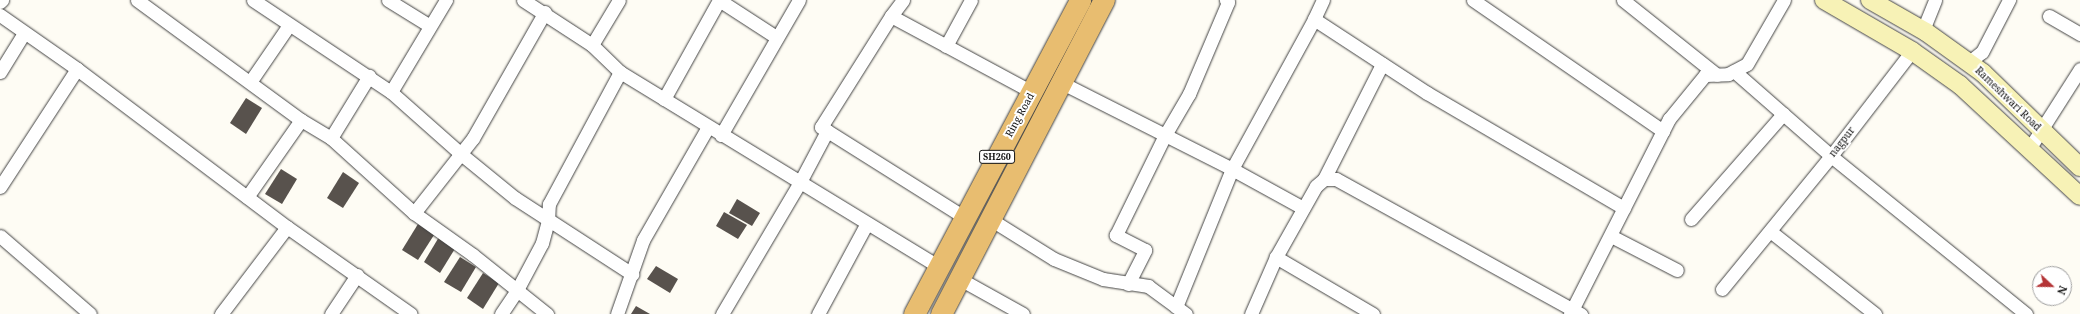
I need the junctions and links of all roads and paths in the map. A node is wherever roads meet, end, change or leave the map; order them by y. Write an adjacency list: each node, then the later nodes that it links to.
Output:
1 (137, 0): 45 (street)
2 (253, 0): 27 (street)
3 (388, 0): 28 (street)
4 (446, 0): 28 (street)
5 (523, 0): 22 (street)
6 (619, 0): 33 (street)
7 (719, 0): 32 (street); 49 (street)
8 (798, 0): 32 (street)
9 (902, 0): 24 (street)
10 (971, 0): 34 (street)
11 (1080, 0): 48 (highway, Ring Road / SH260)
12 (1104, 0): 46 (highway, SH260)
13 (1226, 0): 57 (street)
14 (1323, 0): 26 (street)
15 (1473, 0): 55 (street)
16 (1623, 0): 43 (street)
17 (1784, 0): 40 (street)
18 (1824, 0): 35 (main road)
19 (1871, 0): 29 (main road, Rameshwari Road)
20 (1934, 0): 29 (street)
21 (2009, 0): 36 (street)
22 (545, 12): 33 (street); 60 (street)
23 (0, 15): 30 (street)
24 (891, 16): 34 (street); 54 (street)
25 (2049, 16): 31 (street)
26 (1314, 19): 37 (street); 63 (street)
27 (289, 25): 44 (street); 45 (street)
28 (430, 26): 47 (street)
29 (1923, 30): 36 (main road, Rameshwari Road)
30 (24, 33): 38 (street); 41 (street)
31 (2080, 34)
32 (776, 37): 56 (street)
33 (592, 45): 42 (street)
34 (946, 46): 48 (street)
35 (1912, 51): 59 (main road); 61 (street, nagpur)
36 (1969, 62): 53 (main road, Rameshwari Road)
37 (1382, 64): 64 (street); 70 (street)
38 (77, 69): 66 (street); 68 (street)
39 (2080, 70): 53 (street)
40 (1734, 71): 43 (street); 50 (street)
41 (0, 72)
42 (620, 72): 49 (street); 75 (street)
43 (1717, 75): 55 (street)
44 (368, 76): 47 (street); 58 (street)
45 (250, 82): 51 (street)
46 (1062, 83): 57 (street); 73 (highway, SH260)
47 (391, 92): 60 (street)
48 (1032, 92): 72 (highway, Ring Road / SH260)
49 (664, 99): 52 (street)
50 (1783, 114): 61 (street); 74 (street)
51 (301, 120): 58 (street); 68 (street)
52 (708, 126): 56 (street); 84 (street)
53 (2039, 129): 59 (street); 62 (main road, Rameshwari Road)
54 (827, 131): 65 (street); 72 (street)
55 (1663, 131): 70 (street)
56 (721, 135): 65 (street)
57 (1166, 135): 63 (street); 87 (street)
58 (331, 138): 71 (street)
59 (2029, 148): 67 (main road)
60 (461, 154): 71 (street); 75 (street)
61 (1831, 156): 78 (street, nagpur); 108 (street)
62 (2080, 167)
63 (1232, 169): 69 (street); 91 (street)
64 (1324, 179): 69 (street); 93 (street)
65 (800, 182): 76 (street); 92 (street)
66 (0, 187)
67 (2080, 196)
68 (247, 197): 77 (street)
69 (1303, 208): 81 (street)
70 (1624, 208): 80 (street)
71 (414, 214): 89 (street)
72 (964, 217): 82 (highway, Ring Road / SH260)
73 (990, 219): 86 (highway, SH260); 87 (street)
74 (1691, 219)
75 (548, 221): 84 (street); 89 (street)
76 (867, 223): 82 (street); 101 (street)
77 (287, 227): 85 (street); 95 (street)
78 (1770, 231): 88 (street, nagpur); 107 (street)
79 (0, 236): 94 (street)
80 (1611, 236): 83 (street); 93 (street)
81 (1276, 257): 105 (street); 106 (street)
82 (939, 267): 102 (highway, Ring Road / SH260)
83 (1677, 270)
84 (632, 274): 100 (street)
85 (357, 275): 96 (street); 97 (street)
86 (960, 279): 90 (street); 103 (highway, SH260)
87 (1128, 284): 91 (street)
88 (1722, 289)
89 (517, 290): 98 (street); 99 (street)
90 (1009, 311): 104 (street)
91 (1181, 311)
92 (727, 312)
93 (1574, 312)
94 (90, 314)
95 (221, 314)
96 (331, 314)
97 (411, 314)
98 (501, 314)
99 (546, 314)
100 (617, 314)
101 (818, 314)
102 (914, 314)
103 (941, 314)
104 (1022, 314)
105 (1251, 314)
106 (1373, 314)
107 (1875, 314)
108 (2026, 314)

